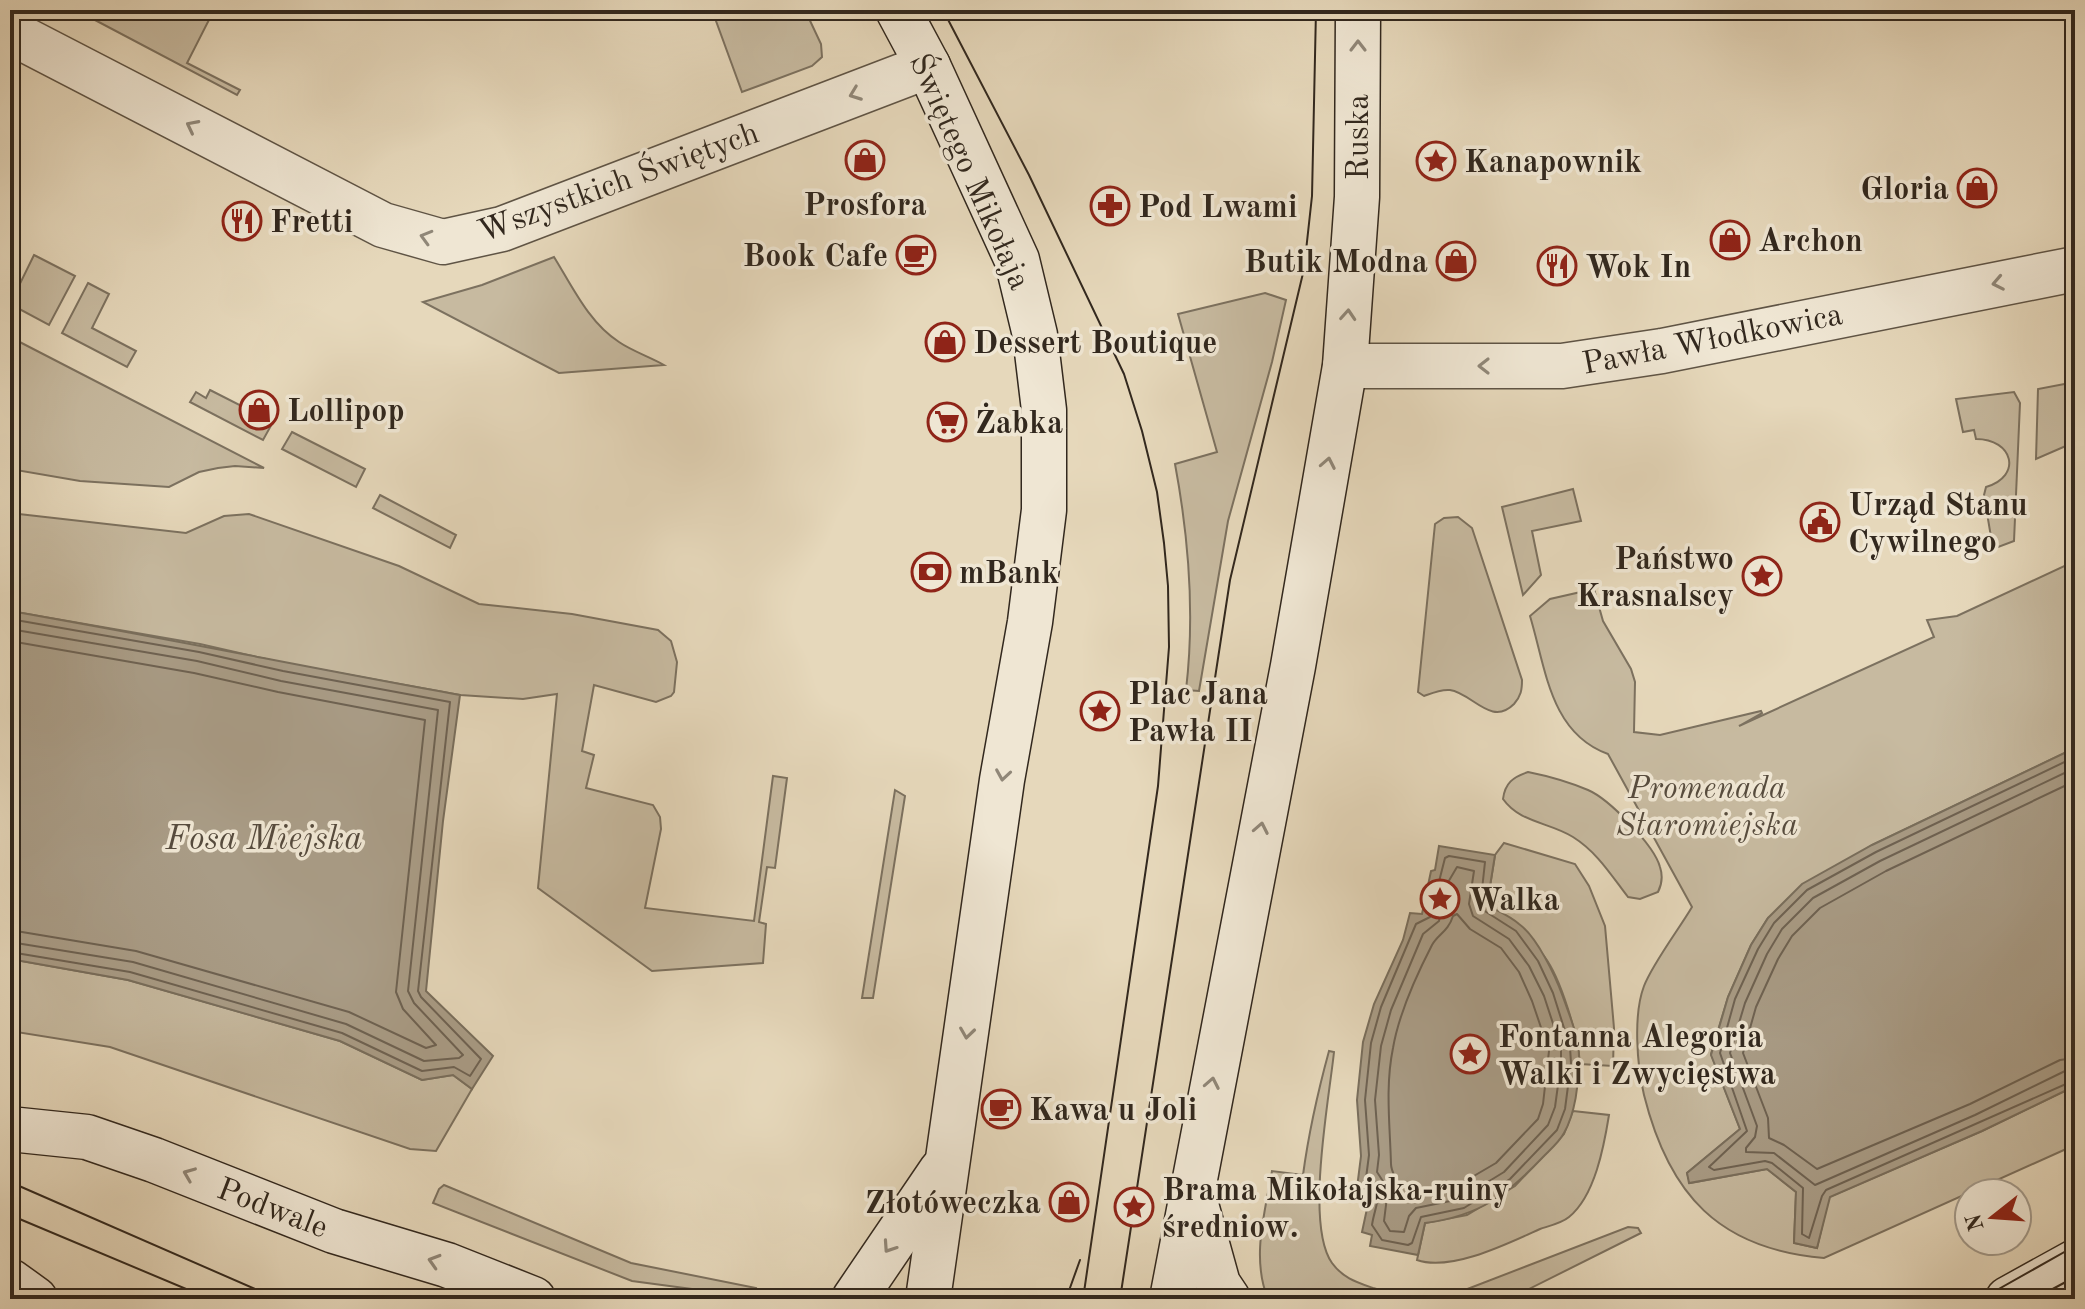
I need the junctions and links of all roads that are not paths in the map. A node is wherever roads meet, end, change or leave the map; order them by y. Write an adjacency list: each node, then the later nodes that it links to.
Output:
1 (898, 10): 4 (main road, Świętego Mikołaja)
2 (1358, 10): 6 (main road, Ruska, one-way to 2)
3 (10, 32): 4 (main road, Wszystkich Świętych, one-way to 3)
4 (928, 66): 8 (main road, Świętego Mikołaja, one-way to 8)
5 (2075, 269): 6 (main road, Pawła Włodkowica, one-way to 6)
6 (1345, 366): 9 (main road, one-way to 6)
7 (10, 1129): 13 (main road, Podwale, one-way to 7)
8 (949, 1160): 14 (main road, one-way to 14); 15 (main road)
9 (1191, 1187): 16 (main road); 17 (main road)
10 (2075, 1262): 18 (main road)
11 (10, 1281): 12 (main road)
12 (35, 1299)
13 (533, 1299)
14 (854, 1299)
15 (928, 1299)
16 (1172, 1299)
17 (1228, 1299)
18 (2008, 1299)

